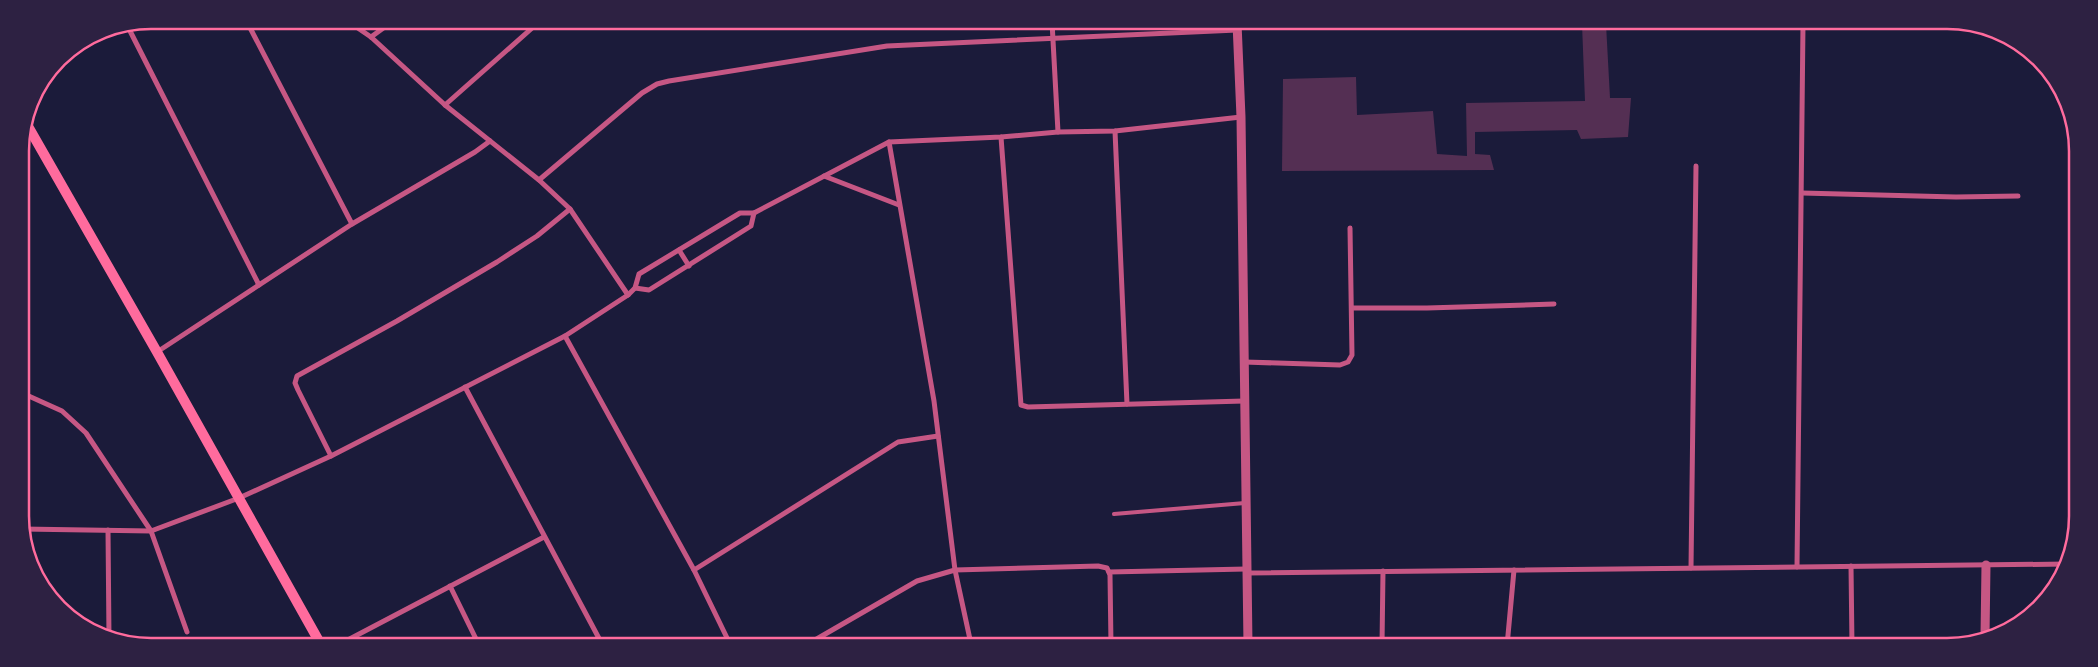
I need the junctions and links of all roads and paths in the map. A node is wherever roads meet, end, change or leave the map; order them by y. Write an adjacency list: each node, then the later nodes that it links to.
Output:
1 (251, 29): 28 (street)
2 (359, 29): 10 (street)
3 (382, 29): 10 (street)
4 (531, 29): 12 (street)
5 (1052, 29): 11 (street)
6 (1191, 29): 11 (street)
7 (1237, 29): 13 (street)
8 (1803, 29): 23 (street)
9 (130, 31): 32 (street)
10 (371, 37): 12 (street)
11 (1053, 38): 16 (street); 22 (street)
12 (445, 105): 18 (street)
13 (1241, 118): 15 (street); 39 (street)
14 (31, 131): 38 (main road)
15 (1115, 131): 16 (street); 43 (street)
16 (1058, 132): 17 (street)
17 (1001, 137): 19 (street); 43 (street)
18 (490, 141): 22 (street); 28 (street)
19 (889, 142): 21 (street); 25 (street)
20 (1696, 166): 57 (street)
21 (824, 176): 25 (street); 27 (street)
22 (539, 180): 26 (street)
23 (1802, 193): 24 (street); 56 (street)
24 (2018, 196)
25 (899, 205): 44 (street)
26 (570, 209): 34 (street); 45 (street)
27 (754, 214): 30 (street); 31 (street)
28 (352, 224): 32 (street)
29 (1350, 228): 36 (street)
30 (679, 250): 31 (street); 33 (street)
31 (689, 266): 33 (street)
32 (259, 286): 38 (street)
33 (635, 288): 34 (street)
34 (628, 295): 37 (street)
35 (1554, 304): 36 (street)
36 (1352, 308): 39 (street)
37 (565, 336): 40 (street); 58 (street)
38 (157, 352): 46 (main road)
39 (1244, 362): 42 (street)
40 (465, 388): 45 (street); 52 (street)
41 (29, 396): 51 (street)
42 (1244, 400): 43 (street); 47 (street)
43 (1127, 404)
44 (938, 436): 58 (street); 59 (street)
45 (331, 456): 46 (street)
46 (239, 498): 51 (street); 68 (main road)
47 (1247, 503): 48 (lane); 61 (street)
48 (1114, 514)
49 (30, 529): 50 (street)
50 (108, 530): 51 (street); 65 (street)
51 (150, 531): 66 (street)
52 (544, 537): 64 (street); 71 (street)
53 (2060, 564): 54 (street)
54 (1986, 565): 55 (street); 67 (street)
55 (1851, 566): 56 (street); 79 (street)
56 (1797, 567): 57 (street)
57 (1691, 568): 60 (street)
58 (694, 570): 72 (street)
59 (955, 570): 63 (street); 73 (street); 74 (street)
60 (1514, 570): 62 (street); 78 (street)
61 (1247, 571): 62 (street); 63 (street); 76 (street)
62 (1383, 571): 77 (street)
63 (1109, 572): 75 (street)
64 (450, 586): 69 (street); 70 (street)
65 (109, 631)
66 (188, 632)
67 (1985, 632)
68 (317, 638)
69 (351, 638)
70 (476, 638)
71 (599, 638)
72 (727, 638)
73 (818, 638)
74 (970, 638)
75 (1111, 638)
76 (1248, 638)
77 (1382, 638)
78 (1507, 638)
79 (1852, 638)

